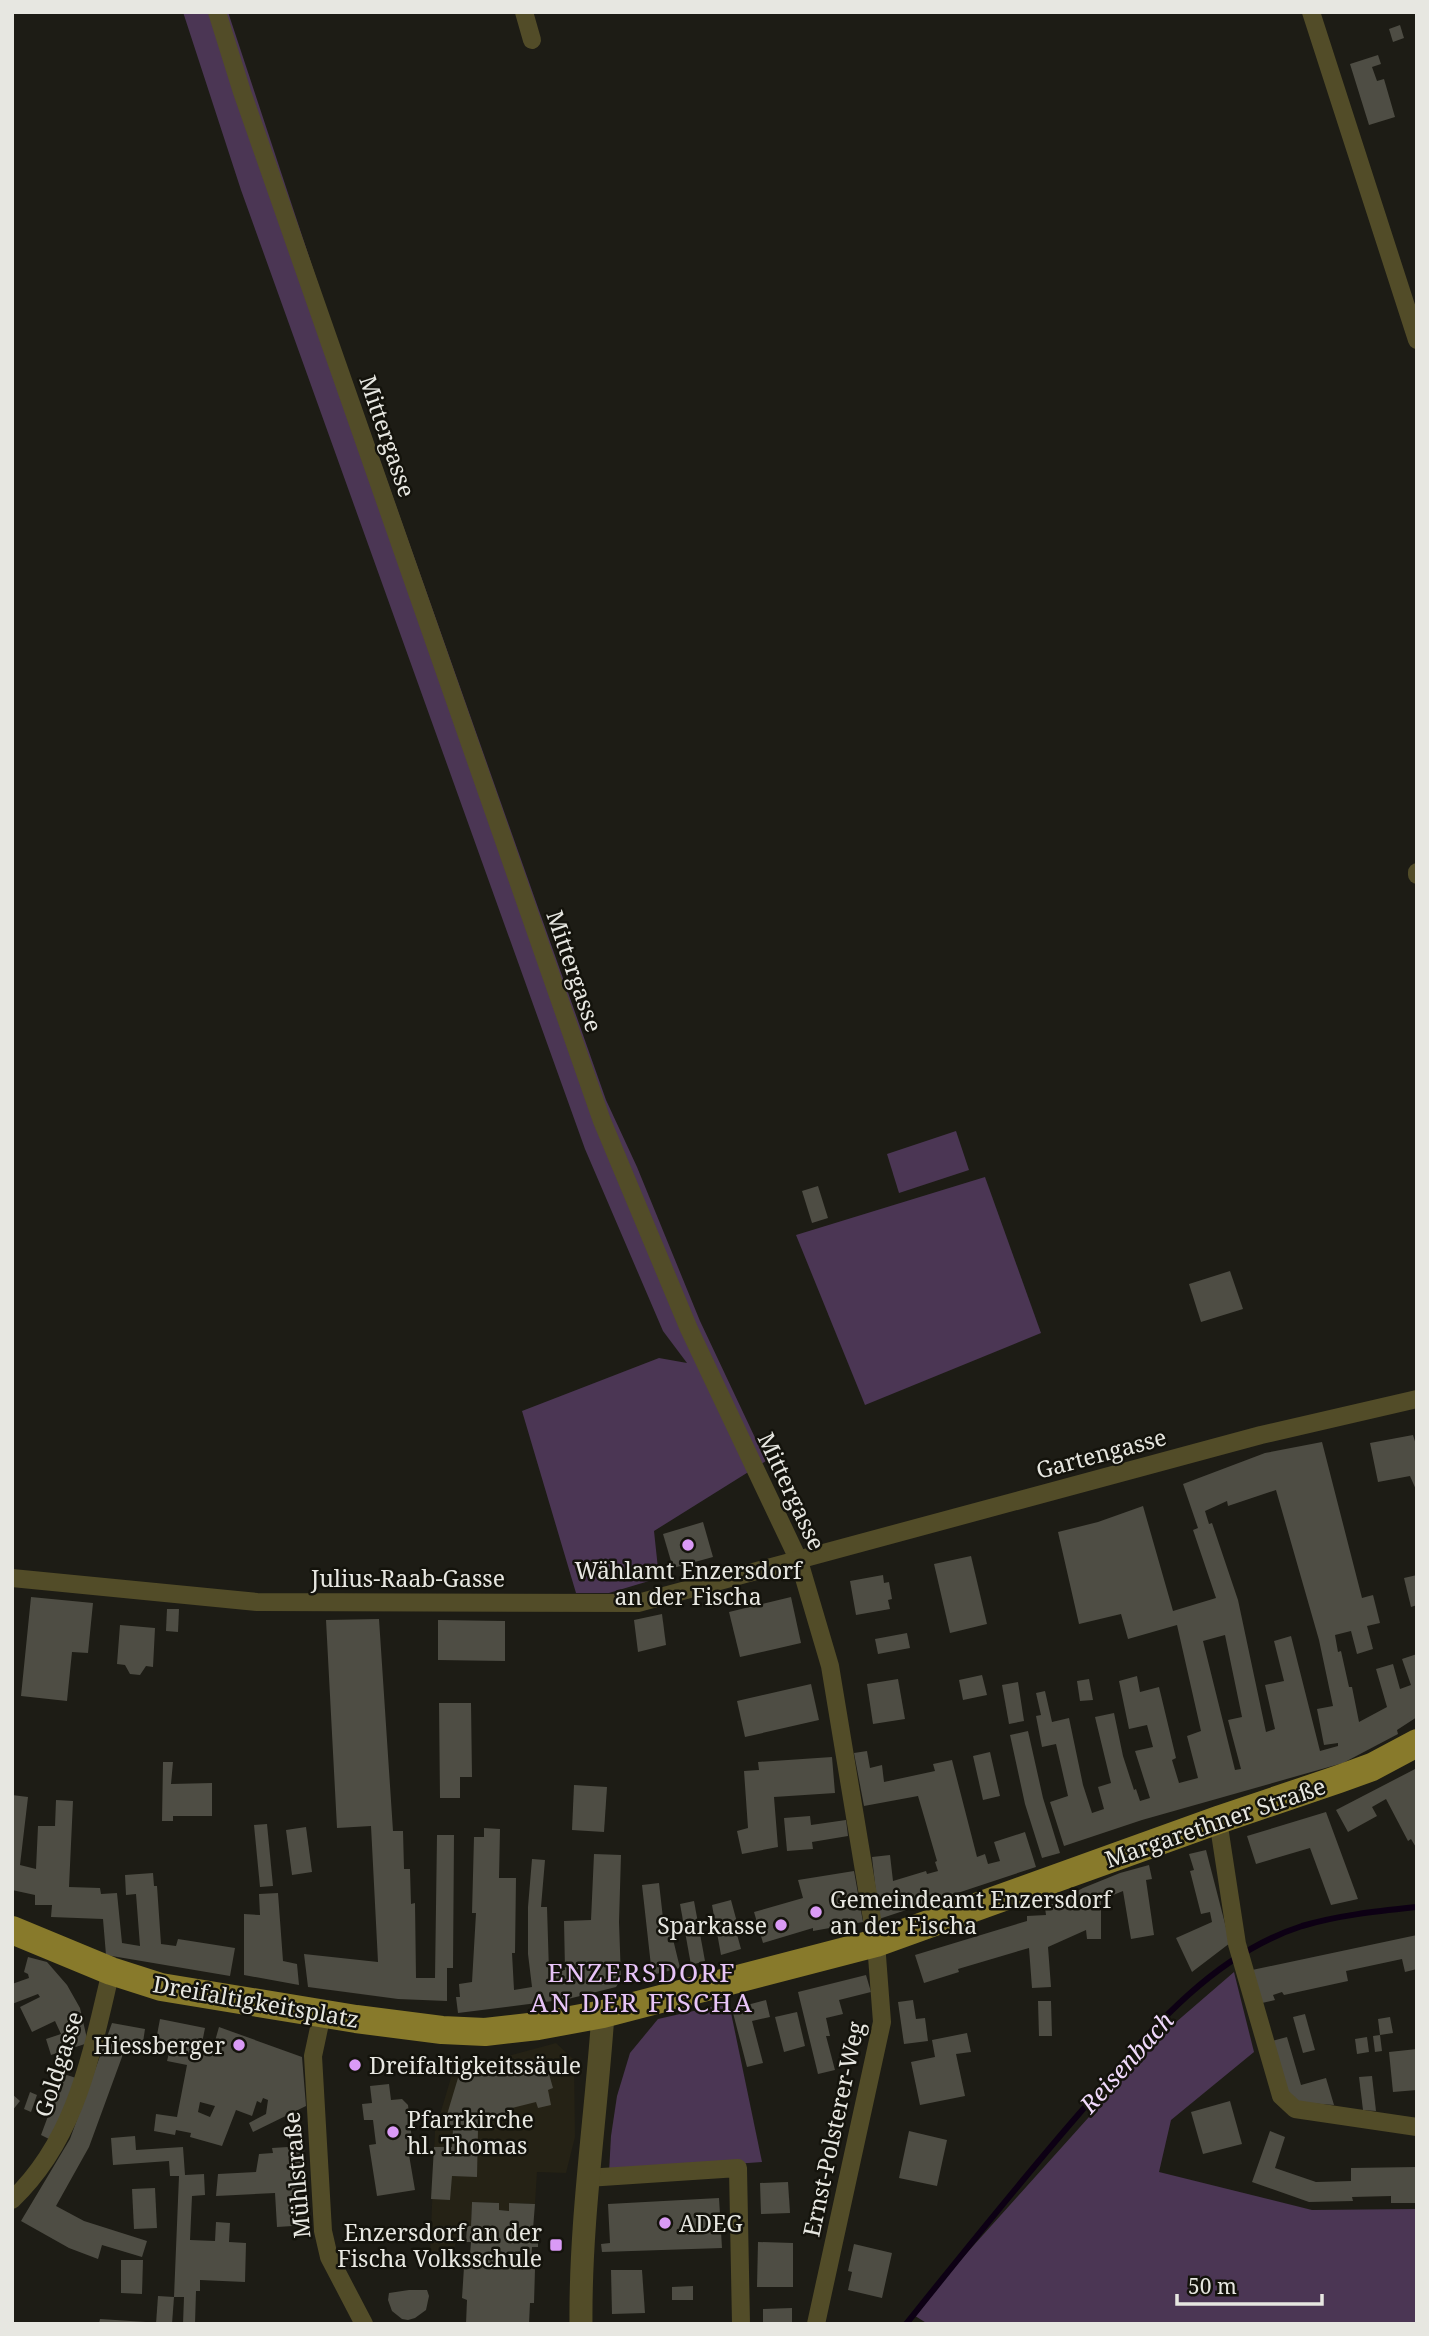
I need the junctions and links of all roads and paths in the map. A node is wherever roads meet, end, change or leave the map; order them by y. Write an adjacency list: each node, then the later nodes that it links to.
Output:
1 (217, 12): 7 (street, Mittergasse)
2 (524, 12): 4 (street)
3 (1311, 12): 5 (street)
4 (532, 40)
5 (1417, 340)
6 (1417, 1399): 7 (street, Gartengasse)
7 (799, 1562): 8 (street, Julius-Raab-Gasse); 12 (street, Mittergasse)
8 (12, 1578)
9 (1417, 1743): 10 (main road, Margarethner Straße)
10 (1218, 1819): 12 (main road, Margarethner Straße); 17 (street)
11 (12, 1930): 13 (main road, Dreifaltigkeitsplatz)
12 (876, 1943): 15 (main road, Margarethner Straße); 23 (street, Ernst-Polsterer-Weg)
13 (111, 1971): 14 (main road, Dreifaltigkeitsplatz); 19 (street, Goldgasse)
14 (322, 2014): 16 (main road, Dreifaltigkeitsplatz); 20 (street, Mühlstraße)
15 (603, 2014): 16 (main road, Margarethner Straße); 18 (street)
16 (442, 2030)
17 (1417, 2127)
18 (587, 2178): 21 (street); 22 (street)
19 (12, 2200)
20 (364, 2324)
21 (581, 2324)
22 (741, 2324)
23 (816, 2324)

